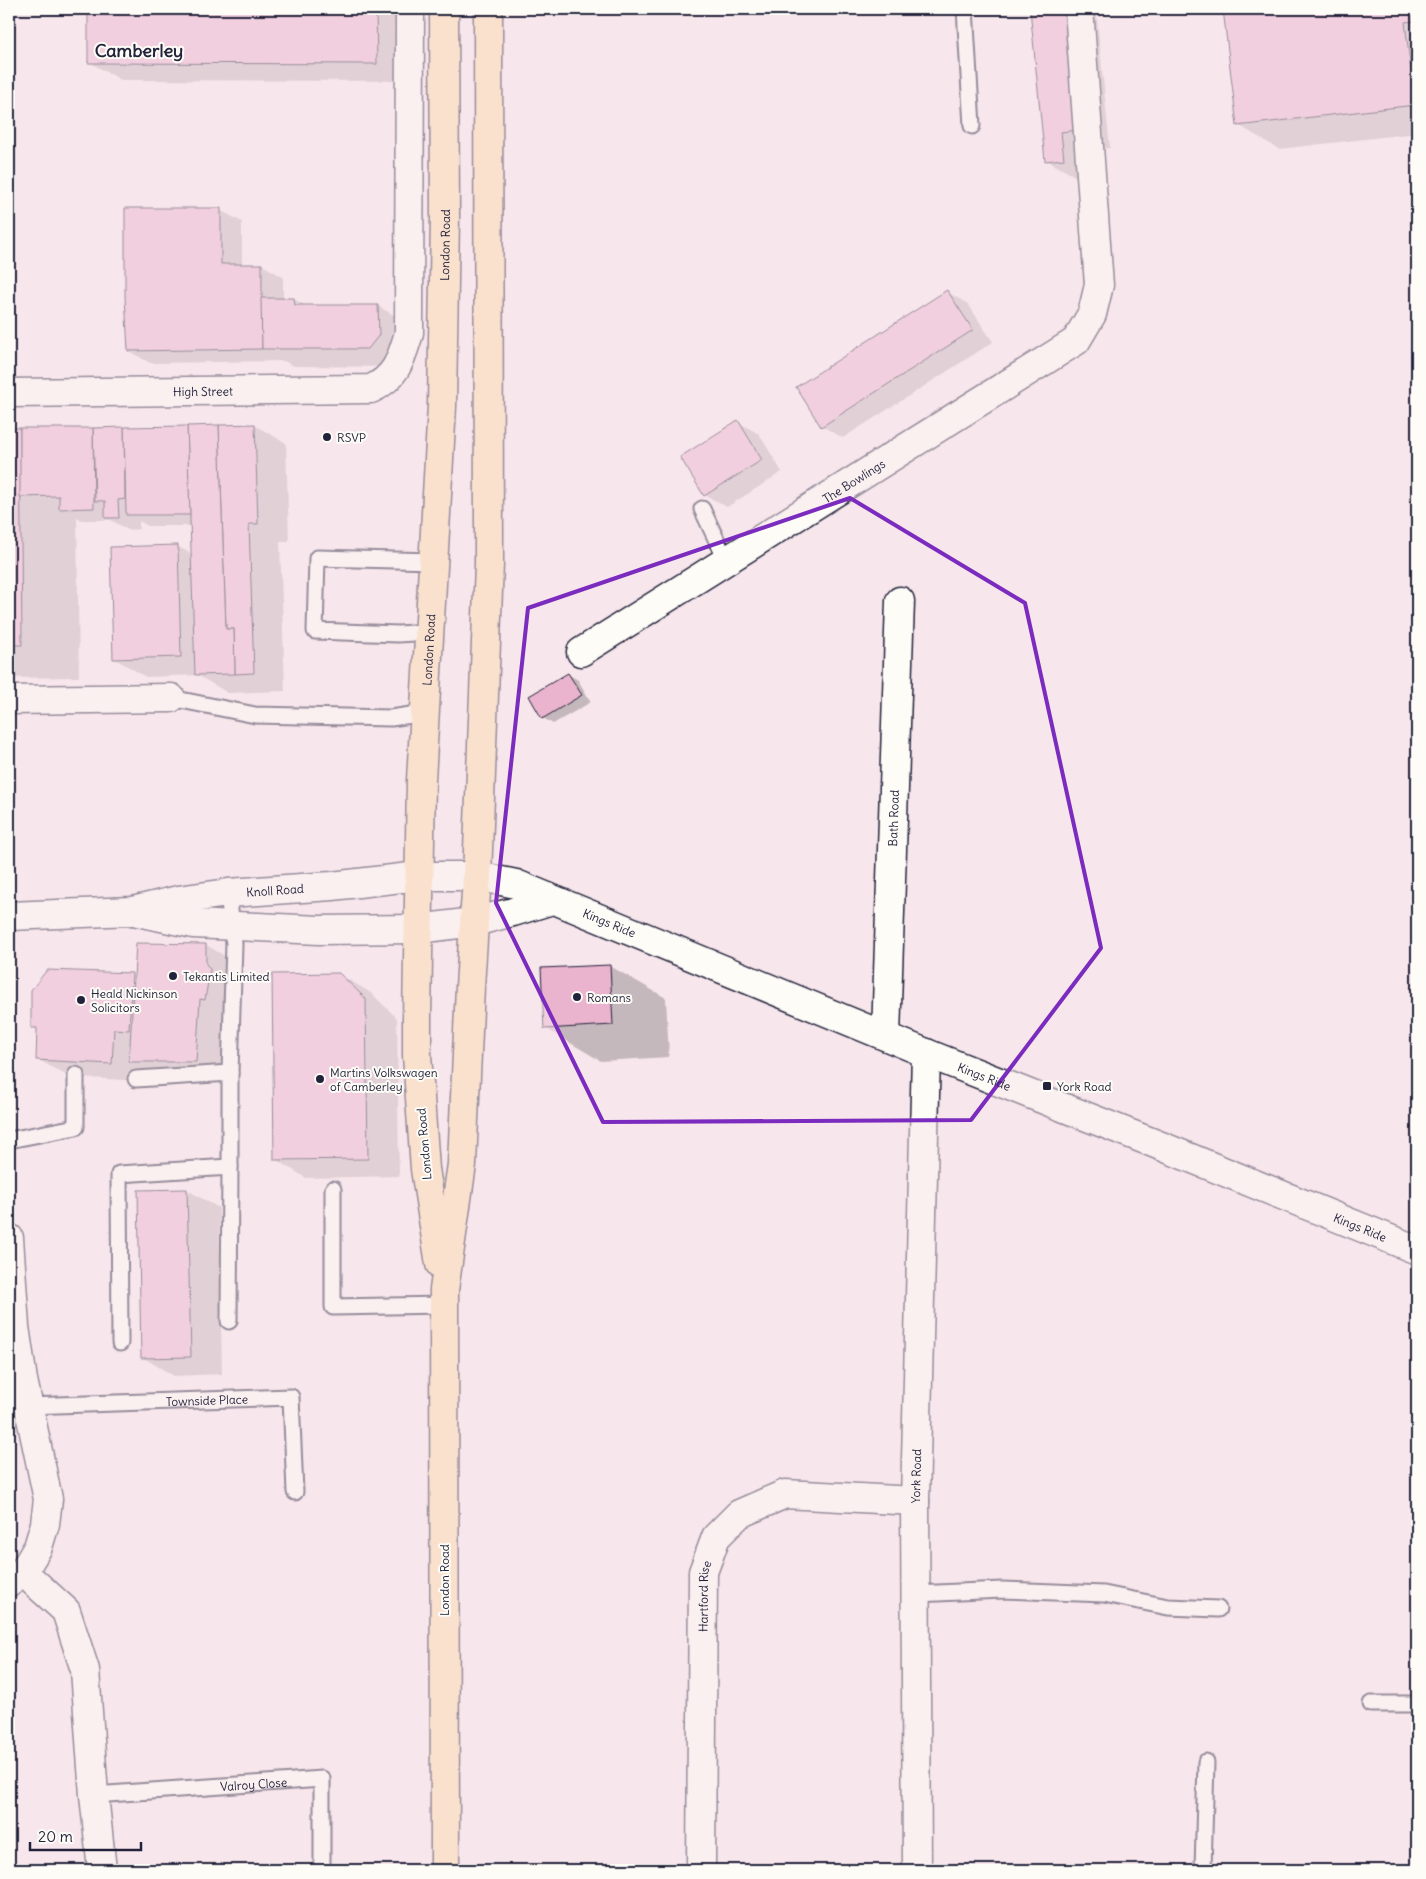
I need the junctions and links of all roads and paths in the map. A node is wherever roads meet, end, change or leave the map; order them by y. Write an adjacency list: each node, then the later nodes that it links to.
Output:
1 (410, 9): 7 (street, High Street)
2 (444, 9): 10 (main road, London Road)
3 (488, 9): 18 (main road, London Road)
4 (965, 9): 6 (lane)
5 (1079, 9): 9 (street, The Bowlings)
6 (972, 126)
7 (9, 393)
8 (702, 509): 9 (lane)
9 (726, 560): 13 (street, The Bowlings)
10 (434, 561): 12 (main road, London Road); 12 (lane)
11 (900, 601): 26 (street, Bath Road)
12 (430, 632): 16 (main road, London Road)
13 (581, 652)
14 (171, 698): 15 (street); 16 (lane)
15 (9, 700)
16 (424, 713): 17 (main road, London Road)
17 (419, 876): 18 (street, Knoll Road); 19 (street, Knoll Road); 25 (main road, London Road)
18 (477, 876): 20 (street, Kings Ride); 23 (main road, London Road)
19 (228, 893): 21 (street, Knoll Road); 24 (lane)
20 (552, 900): 23 (street); 26 (street, Kings Ride)
21 (132, 911): 22 (street, Knoll Road); 24 (street, Knoll Road)
22 (9, 916)
23 (474, 922): 25 (street, Knoll Road); 36 (main road, London Road)
24 (233, 926): 25 (street, Knoll Road); 28 (lane)
25 (418, 929): 36 (main road, London Road)
26 (886, 1036): 27 (street, Kings Ride)
27 (926, 1053): 35 (street, Kings Ride); 41 (street, York Road)
28 (230, 1073): 30 (lane); 32 (lane)
29 (76, 1075): 31 (lane)
30 (136, 1079)
31 (9, 1140)
32 (230, 1167): 37 (lane); 38 (lane)
33 (333, 1189): 36 (lane)
34 (9, 1238): 39 (street)
35 (1417, 1250)
36 (444, 1298): 51 (main road, London Road)
37 (229, 1321)
38 (120, 1343)
39 (28, 1406): 40 (lane, Townside Place); 42 (street)
40 (295, 1492)
41 (916, 1501): 43 (street, York Road); 52 (street, Hartford Rise)
42 (16, 1577): 48 (street)
43 (916, 1594): 44 (lane); 53 (street, York Road)
44 (1218, 1609)
45 (1371, 1704): 46 (lane)
46 (1417, 1704)
47 (1206, 1762): 54 (lane)
48 (94, 1795): 49 (street); 50 (lane, Valroy Close)
49 (102, 1870)
50 (322, 1870)
51 (445, 1870)
52 (701, 1870)
53 (917, 1870)
54 (1203, 1870)

